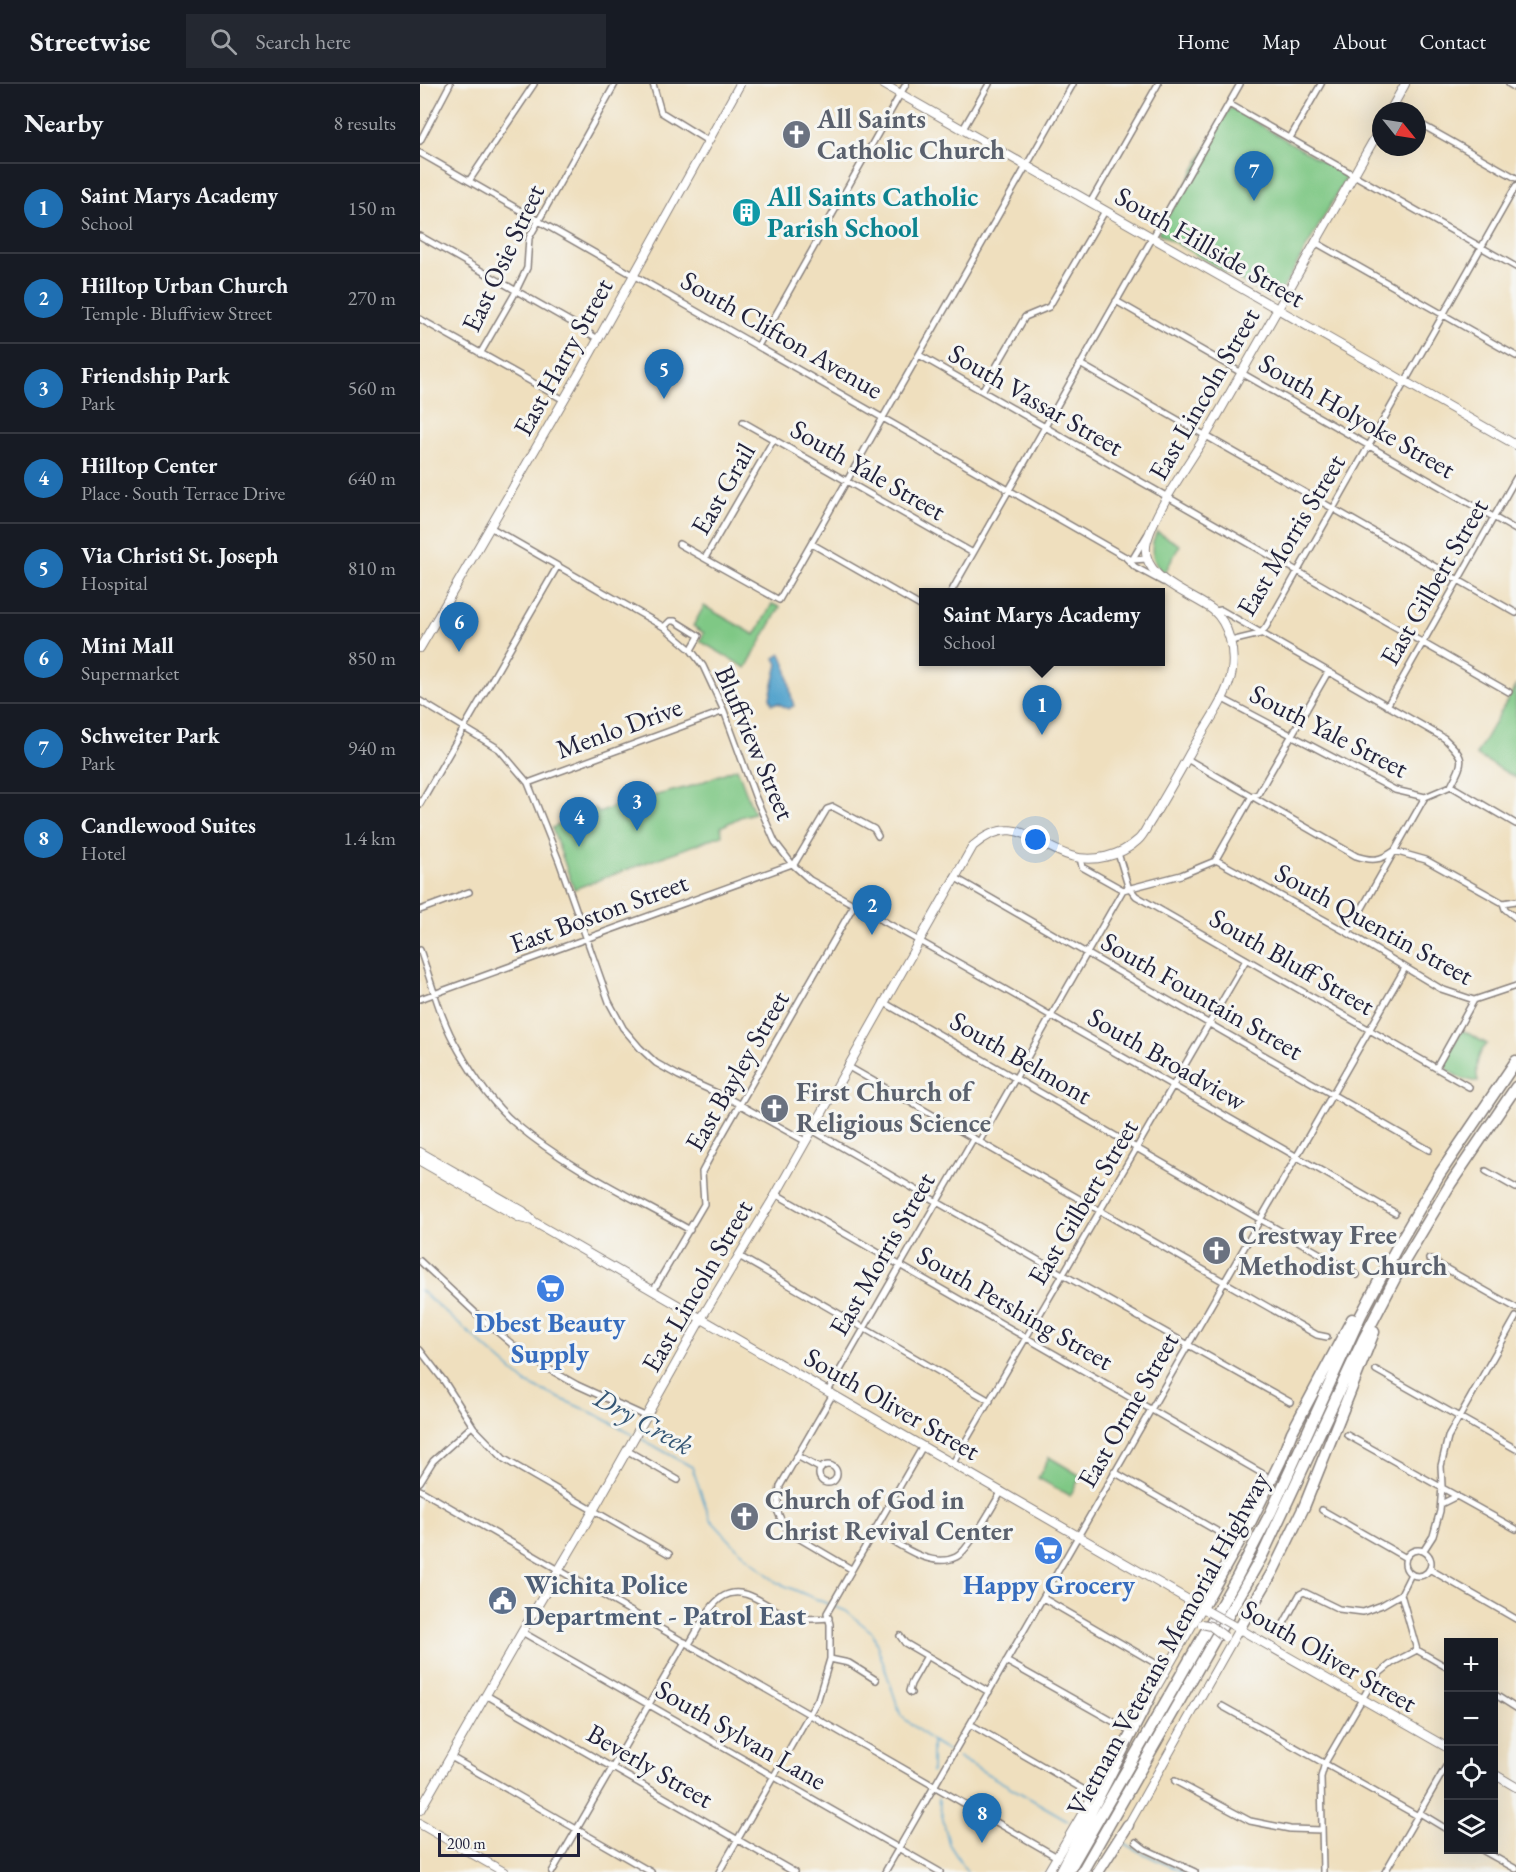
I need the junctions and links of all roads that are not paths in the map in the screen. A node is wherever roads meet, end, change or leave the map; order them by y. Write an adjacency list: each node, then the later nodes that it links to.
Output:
1 (450, 84): 22 (street)
2 (534, 84): 29 (street)
3 (615, 84): 33 (street, East Osie Street)
4 (653, 84): 23 (street)
5 (740, 84): 23 (main road, East Harry Street)
6 (883, 84): 16 (main road, South Hillside Street)
7 (906, 84): 16 (street)
8 (989, 84): 20 (street)
9 (1073, 84): 26 (street)
10 (1158, 84): 31 (street)
11 (1240, 84): 18 (street)
12 (1322, 84): 21 (street)
13 (1405, 84): 17 (main road)
14 (1509, 84): 15 (street)
15 (1516, 88)
16 (900, 94): 20 (main road, South Hillside Street); 46 (street)
17 (1397, 102)
18 (1229, 104): 21 (street); 35 (street)
19 (1426, 127): 28 (street)
20 (963, 129): 26 (main road, South Hillside Street)
21 (1290, 138): 27 (street)
22 (420, 141)
23 (708, 141): 39 (main road, East Harry Street)
24 (1372, 143): 27 (main road, East Lincoln Street)
25 (420, 153): 29 (street, South Clifton Avenue)
26 (1027, 166): 31 (main road, South Hillside Street); 48 (street)
27 (1354, 175): 36 (main road, East Lincoln Street); 37 (street)
28 (1516, 178)
29 (469, 181): 33 (street, South Clifton Avenue)
30 (1516, 186): 37 (street, East Morris Street)
31 (1090, 203): 32 (main road, South Hillside Street)
32 (1105, 211): 35 (main road, South Hillside Street); 53 (street)
33 (538, 220): 39 (street, South Clifton Avenue); 40 (street, East Osie Street)
34 (420, 236): 40 (street)
35 (1152, 238): 41 (street); 42 (main road, South Hillside Street)
36 (1315, 243): 42 (main road, East Lincoln Street); 43 (street)
37 (1481, 247): 38 (street); 43 (street, East Morris Street)
38 (1516, 267)
39 (633, 274): 45 (main road, East Harry Street); 46 (street, South Clifton Avenue)
40 (516, 290): 45 (street); 47 (street, East Osie Street)
41 (1116, 301): 50 (street); 51 (street, South Holyoke Street)
42 (1277, 310): 51 (main road, East Lincoln Street); 52 (main road, South Hillside Street)
43 (1443, 315): 49 (street); 52 (street, East Morris Street)
44 (420, 319): 47 (street)
45 (598, 339): 54 (main road, East Harry Street)
46 (758, 346): 55 (street, South Clifton Avenue)
47 (480, 354): 54 (street)
48 (919, 355): 53 (street, South Vassar Street); 55 (street)
49 (1516, 356)
50 (1080, 364): 57 (street); 58 (street)
51 (1242, 372): 58 (main road, East Lincoln Street); 60 (street, South Holyoke Street)
52 (1404, 383): 60 (street, East Morris Street); 61 (main road, South Hillside Street)
53 (982, 391): 57 (street, South Vassar Street)
54 (564, 400): 69 (main road, East Harry Street)
55 (884, 418): 63 (street); 64 (street, South Clifton Avenue)
56 (743, 422): 59 (street, South Yale Street)
57 (1044, 427): 64 (street); 65 (street, South Vassar Street)
58 (1206, 436): 65 (main road, East Lincoln Street); 66 (street)
59 (774, 439): 63 (street, South Yale Street); 74 (street, East Grail)
60 (1369, 446): 66 (street, East Morris Street); 67 (street, South Holyoke Street)
61 (1516, 446)
62 (1516, 478): 67 (street, East Gilbert Street)
63 (848, 481): 72 (street); 73 (street, South Yale Street)
64 (1009, 489): 73 (street); 76 (street, South Clifton Avenue)
65 (1169, 497): 68 (main road, East Lincoln Street); 78 (street, South Vassar Street)
66 (1334, 508): 78 (street, East Morris Street); 79 (street)
67 (1494, 517): 70 (street, South Holyoke Street); 79 (street, East Gilbert Street)
68 (1153, 526): 75 (main road, East Lincoln Street); 76 (street, East Lincoln Street)
69 (490, 527): 77 (street, Bluffview Street); 89 (main road, East Harry Street)
70 (1516, 530)
71 (679, 544): 74 (street)
72 (812, 544): 74 (street); 82 (street)
73 (973, 553): 81 (street)
74 (705, 558)
75 (1147, 559): 76 (street); 80 (main road, South Clifton Avenue)
76 (1132, 562): 80 (street, South Clifton Avenue)
77 (557, 567): 85 (street, Bluffview Street); 97 (street)
78 (1297, 572): 86 (street, East Morris Street); 88 (street, South Vassar Street)
79 (1458, 580): 84 (street); 88 (street, East Gilbert Street)
80 (1171, 585): 83 (main road, South Clifton Avenue)
81 (953, 588)
82 (919, 605)
83 (1215, 611): 86 (street, South Clifton Avenue); 87 (main road)
84 (1516, 613)
85 (664, 627): 90 (street, Bluffview Street); 90 (street)
86 (1260, 634): 87 (street, East Morris Street); 91 (street, South Clifton Avenue)
87 (1231, 642): 93 (main road, East Morris Street)
88 (1423, 643): 92 (street, South Vassar Street); 95 (street, East Gilbert Street)
89 (420, 648)
90 (691, 650): 96 (street, Bluffview Street)
91 (1328, 672): 95 (street, South Clifton Avenue); 98 (street)
92 (1509, 692)
93 (1221, 698): 98 (street, South Yale Street); 99 (main road, East Morris Street)
94 (420, 701): 97 (street)
95 (1387, 706): 101 (street, South Clifton Avenue)
96 (724, 711): 100 (street, Menlo Drive); 111 (street, Bluffview Street)
97 (465, 728): 100 (street); 104 (street)
98 (1291, 736): 102 (street); 103 (street, South Yale Street)
99 (1187, 759): 102 (street); 108 (main road, East Morris Street)
100 (528, 783): 122 (street)
101 (1451, 786): 103 (street, South Yale Street); 105 (street)
102 (1252, 795): 107 (street); 110 (street)
103 (1425, 797): 107 (street)
104 (420, 804)
105 (1516, 824)
106 (878, 836): 111 (street)
107 (1394, 851): 117 (street); 121 (street)
108 (1118, 853): 109 (main road, East Morris Street); 113 (street)
109 (1080, 858): 112 (main road, East Lincoln Street); 114 (street)
110 (1216, 860): 113 (street); 121 (street, South Quentin Street)
111 (792, 864): 118 (street, Bluffview Street); 122 (street, East Boston Street)
112 (954, 877): 123 (main road, East Lincoln Street); 125 (street, South Fountain Street)
113 (1130, 888): 114 (street); 126 (street, South Bluff Street)
114 (1123, 890): 125 (street, East Morris Street)
115 (469, 892): 119 (street)
116 (1516, 901): 117 (street)
117 (1503, 903): 120 (street)
118 (854, 905): 123 (street, Bluffview Street); 144 (street, East Bayley Street)
119 (420, 910)
120 (1516, 918)
121 (1348, 933): 127 (street, South Quentin Street)
122 (585, 939): 129 (street, East Boston Street); 144 (street)
123 (919, 940): 132 (main road, East Lincoln Street); 133 (street, South Broadview)
124 (420, 950): 129 (street)
125 (1087, 953): 133 (street, East Morris Street); 134 (street, South Fountain Street)
126 (1246, 960): 134 (street, East Gilbert Street); 135 (street, South Bluff Street)
127 (1405, 968): 131 (street, South Quentin Street); 135 (street, East Orme Street)
128 (1516, 986): 131 (street, South Quentin Street)
129 (435, 993): 130 (street, East Boston Street); 161 (street)
130 (420, 999)
131 (1474, 1000): 138 (street)
132 (884, 1002): 137 (main road, East Lincoln Street); 139 (street, South Belmont)
133 (1051, 1016): 139 (street, East Morris Street); 140 (street, South Broadview)
134 (1210, 1023): 140 (street, East Gilbert Street); 143 (street, South Fountain Street)
135 (1369, 1030): 138 (street, South Bluff Street); 143 (street, East Orme Street)
136 (1516, 1061): 169 (highway, Vietnam Veterans Memorial Highway)
137 (847, 1066): 145 (main road, East Lincoln Street); 146 (street)
138 (1436, 1068): 141 (street, South Bluff Street)
139 (1015, 1078): 146 (street, East Morris Street); 148 (street, South Belmont)
140 (1174, 1086): 148 (street, East Gilbert Street); 151 (street, South Broadview)
141 (1469, 1087)
142 (1516, 1087): 171 (highway, Vietnam Veterans Memorial Highway)
143 (1333, 1094): 149 (street, South Fountain Street); 151 (street, East Orme Street)
144 (740, 1104): 147 (street); 161 (street, East Bayley Street)
145 (812, 1130): 147 (main road, East Lincoln Street); 156 (street)
146 (976, 1140): 156 (street, East Morris Street); 157 (street)
147 (805, 1141): 155 (main road, East Lincoln Street)
148 (1138, 1148): 157 (street, East Gilbert Street); 159 (street, South Belmont)
149 (1429, 1150)
150 (420, 1152): 160 (main road, South Oliver Street)
151 (1297, 1156): 158 (street, South Broadview); 159 (street, East Orme Street)
152 (420, 1161): 160 (main road, South Oliver Street)
153 (1486, 1171): 154 (street)
154 (1516, 1188)
155 (776, 1194): 162 (main road, East Lincoln Street); 165 (street, South Pershing Street)
156 (937, 1201): 165 (street, East Morris Street); 166 (street)
157 (1100, 1212): 166 (street, East Gilbert Street); 168 (street)
158 (1395, 1213)
159 (1261, 1219): 167 (street, South Belmont); 168 (street, East Orme Street)
160 (534, 1222): 170 (main road, South Oliver Street)
161 (690, 1230): 170 (street, East Bayley Street)
162 (739, 1256): 174 (main road, East Lincoln Street); 175 (street)
163 (1429, 1259): 172 (street)
164 (420, 1261): 185 (street)
165 (901, 1265): 175 (street, East Morris Street); 176 (street, South Pershing Street)
166 (1062, 1274): 176 (street, East Gilbert Street); 178 (street)
167 (1356, 1275)
168 (1224, 1283): 177 (street); 178 (street, East Orme Street)
169 (1377, 1284): 219 (highway); 281 (highway, Vietnam Veterans Memorial Highway)
170 (653, 1291): 174 (main road, South Oliver Street)
171 (1385, 1297): 223 (highway); 282 (highway, Vietnam Veterans Memorial Highway)
172 (1516, 1308)
173 (1516, 1317): 186 (street)
174 (701, 1319): 181 (main road, South Oliver Street); 185 (main road, East Lincoln Street)
175 (864, 1328): 181 (street, East Morris Street); 182 (street)
176 (1027, 1337): 182 (street, East Gilbert Street); 184 (street, South Pershing Street)
177 (1327, 1337)
178 (1188, 1345): 183 (street); 184 (street, East Orme Street)
179 (420, 1350): 187 (street)
180 (1376, 1370): 186 (street)
181 (831, 1393): 189 (main road, South Oliver Street); 192 (street, East Morris Street)
182 (990, 1401): 193 (street, East Gilbert Street)
183 (1290, 1402)
184 (1151, 1408): 195 (street, East Orme Street); 196 (street, South Pershing Street)
185 (647, 1417): 190 (main road, East Lincoln Street)
186 (1459, 1417): 191 (street); 199 (street)
187 (472, 1426): 198 (street); 205 (street)
188 (1347, 1435): 199 (street)
189 (924, 1446): 193 (main road, South Oliver Street); 207 (street)
190 (630, 1447): 197 (street); 205 (main road, East Lincoln Street)
191 (1516, 1449)
192 (797, 1455): 194 (street); 213 (street, East Morris Street)
193 (953, 1463): 201 (main road, South Oliver Street)
194 (821, 1469)
195 (1114, 1472): 208 (street, East Orme Street); 209 (street)
196 (1265, 1474)
197 (678, 1480)
198 (420, 1482)
199 (1442, 1487): 202 (street); 203 (street)
200 (420, 1490): 214 (street)
201 (1002, 1491): 207 (street); 208 (main road, South Oliver Street)
202 (1457, 1496): 203 (street); 206 (street)
203 (1441, 1504): 210 (street)
204 (1322, 1510): 212 (street)
205 (593, 1511): 211 (street); 214 (main road, East Lincoln Street)
206 (1516, 1529)
207 (874, 1530): 213 (street)
208 (1078, 1535): 218 (street, East Orme Street); 219 (main road, South Oliver Street)
209 (1228, 1538)
210 (1424, 1551): 212 (street); 215 (street)
211 (669, 1554)
212 (1406, 1558): 216 (street)
213 (851, 1569): 220 (street)
214 (559, 1570): 225 (main road, East Lincoln Street); 227 (street)
215 (1431, 1570): 216 (street); 221 (street)
216 (1411, 1574): 217 (street)
217 (1401, 1594): 222 (street); 228 (street)
218 (1043, 1598): 232 (street, East Orme Street); 234 (street)
219 (1206, 1610): 223 (main road, South Oliver Street, bridge); 224 (main road)
220 (829, 1618): 227 (street); 231 (street)
221 (1516, 1619)
222 (1283, 1624)
223 (1237, 1628): 229 (main road); 241 (main road, South Oliver Street)
224 (1190, 1630): 229 (main road, bridge); 234 (main road)
225 (522, 1632): 238 (main road, East Lincoln Street); 242 (street, South Sylvan Lane)
226 (900, 1636): 230 (street)
227 (687, 1643): 242 (street); 245 (street)
228 (1417, 1650): 233 (street); 241 (street)
229 (1227, 1652): 262 (main road)
230 (927, 1656): 236 (street); 237 (street)
231 (830, 1659): 235 (street); 245 (street)
232 (1006, 1661): 236 (street, East Orme Street); 247 (street)
233 (1444, 1665)
234 (1167, 1670): 239 (main road)
235 (876, 1680)
236 (989, 1692): 246 (street, East Orme Street)
237 (910, 1693)
238 (486, 1695): 249 (main road, East Lincoln Street); 251 (street, Beverly Street)
239 (1150, 1697): 247 (main road); 280 (highway)
240 (1498, 1697): 244 (street)
241 (1362, 1699): 248 (main road, South Oliver Street); 250 (street)
242 (649, 1705): 251 (street); 254 (street, South Sylvan Lane)
243 (1222, 1706): 250 (street)
244 (1516, 1708)
245 (810, 1714): 254 (street); 256 (street)
246 (970, 1724): 256 (street, East Orme Street); 258 (street)
247 (1130, 1731): 258 (main road)
248 (1445, 1746)
249 (451, 1757): 259 (main road, East Lincoln Street); 264 (street)
250 (1325, 1763): 260 (street); 265 (street)
251 (613, 1767): 264 (street); 266 (street, Beverly Street)
252 (1444, 1772): 260 (street)
253 (1498, 1776): 257 (main road)
254 (773, 1777): 266 (street); 268 (street, South Sylvan Lane)
255 (1175, 1781): 265 (street)
256 (935, 1786): 268 (street, East Orme Street); 270 (street)
257 (1516, 1787)
258 (1093, 1795): 270 (main road)
259 (420, 1810)
260 (1419, 1815): 263 (street); 286 (street)
261 (420, 1824): 272 (main road)
262 (1128, 1825): 283 (highway)
263 (1444, 1828)
264 (577, 1829): 273 (street); 274 (street)
265 (1322, 1830): 285 (street)
266 (737, 1840): 275 (street); 276 (street, Beverly Street)
267 (1136, 1842): 284 (street)
268 (899, 1848): 277 (street, East Orme Street); 278 (street, South Sylvan Lane)
269 (1489, 1854): 271 (street)
270 (1057, 1857): 279 (main road)
271 (1516, 1869)
272 (504, 1872)
273 (552, 1872)
274 (651, 1872)
275 (718, 1872)
276 (794, 1872)
277 (885, 1872)
278 (940, 1872)
279 (1048, 1872)
280 (1060, 1872)
281 (1068, 1872)
282 (1082, 1872)
283 (1100, 1872)
284 (1195, 1872)
285 (1323, 1872)
286 (1385, 1872)

